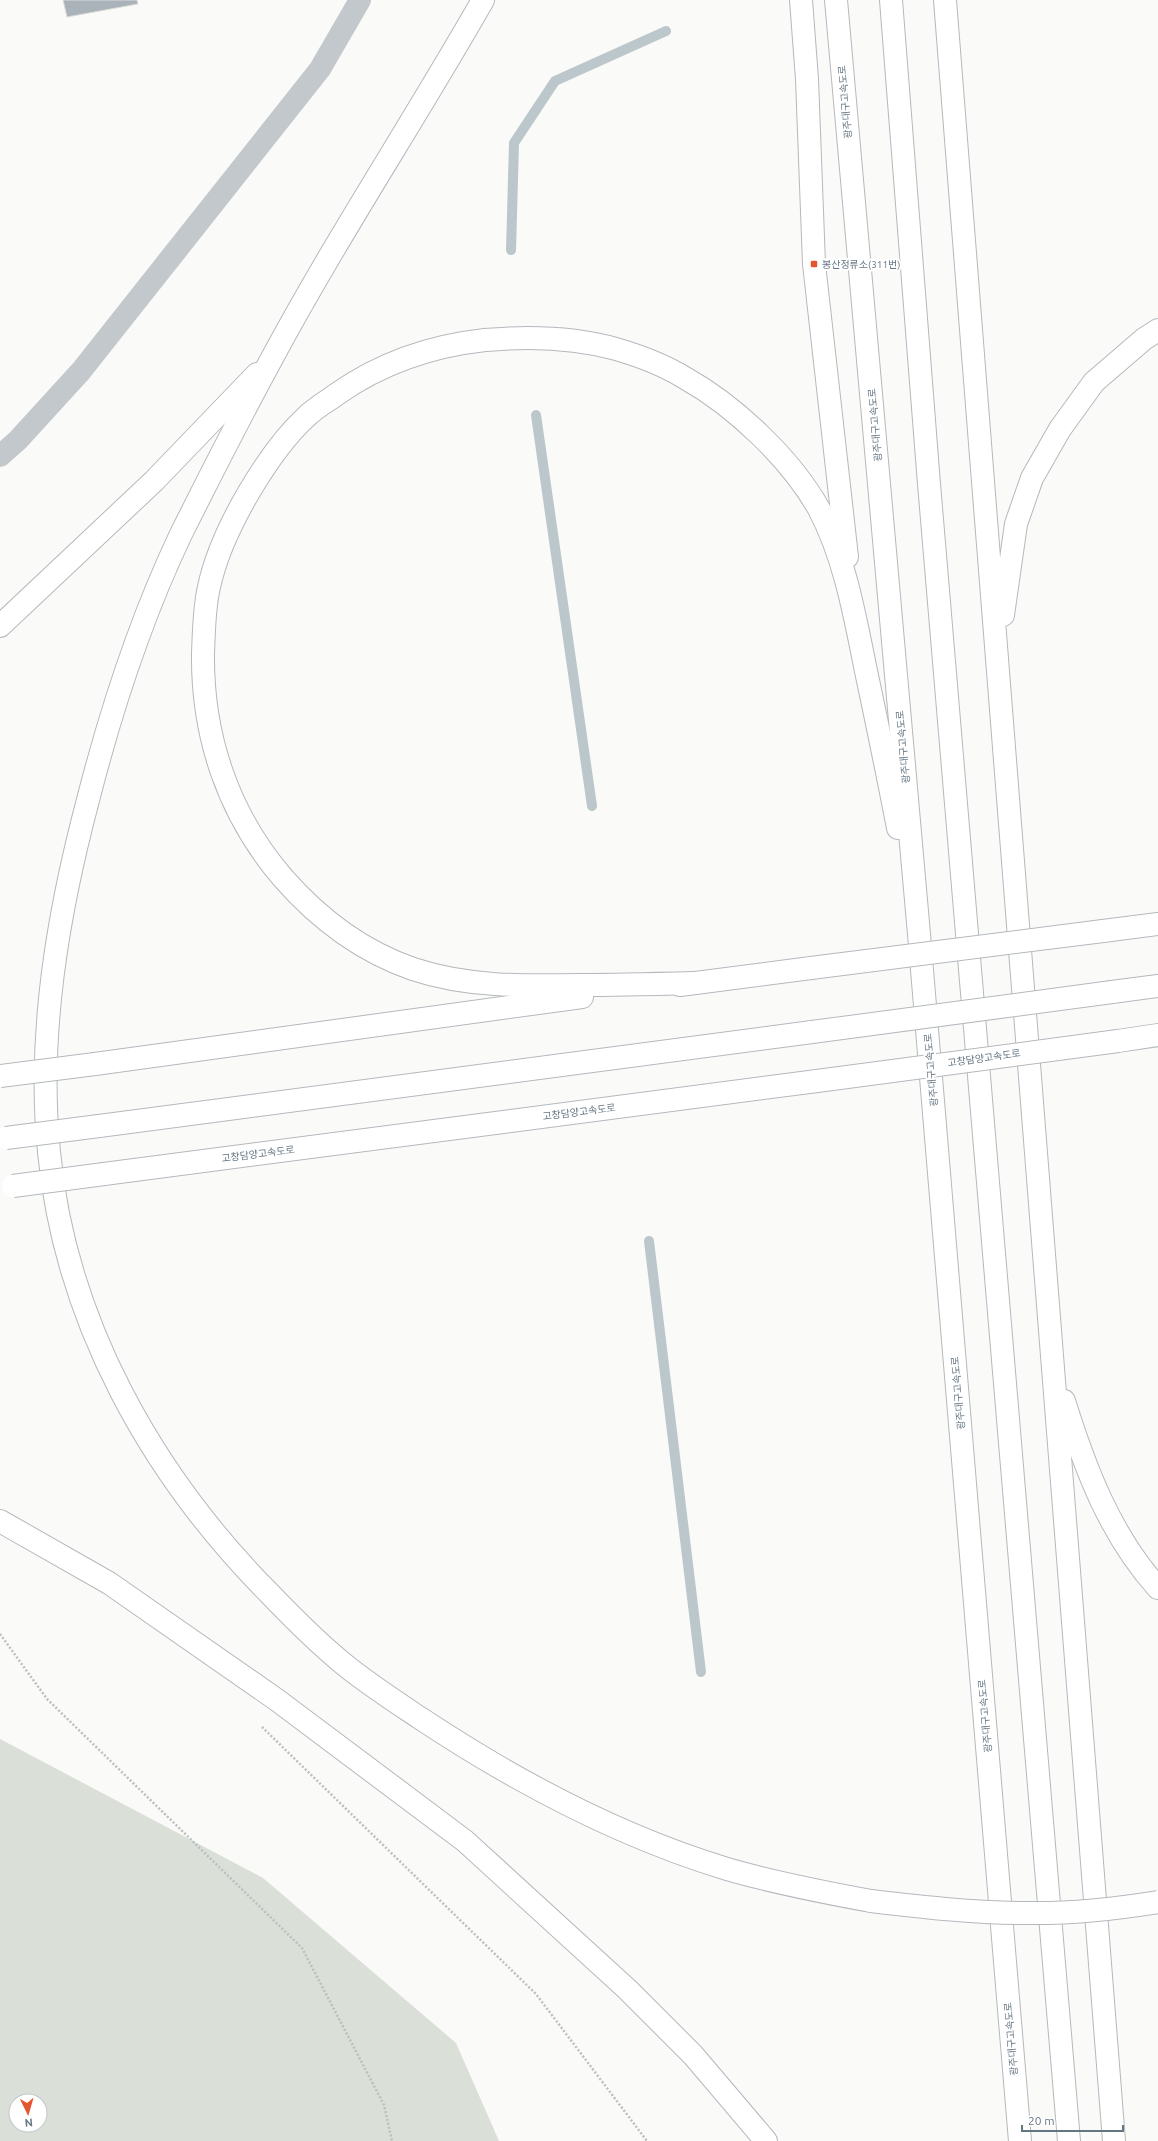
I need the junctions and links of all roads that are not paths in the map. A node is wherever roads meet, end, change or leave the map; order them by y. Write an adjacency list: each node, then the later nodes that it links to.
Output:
1 (360, 0): 9 (street)
2 (482, 0): 8 (highway)
3 (801, 0): 10 (highway)
4 (836, 0): 14 (highway, 광주대구고속도로)
5 (891, 0): 29 (highway)
6 (945, 0): 12 (highway)
7 (1158, 330): 12 (highway)
8 (273, 357): 11 (highway); 26 (highway, bridge)
9 (0, 456)
10 (852, 600): 14 (highway); 15 (highway)
11 (0, 626)
12 (997, 658): 23 (highway)
13 (1158, 924): 15 (highway, bridge)
14 (919, 934): 28 (highway, 광주대구고속도로)
15 (694, 983): 20 (highway, bridge)
16 (1158, 986): 21 (highway, bridge)
17 (1158, 1035): 19 (highway, 고창담양고속도로)
18 (1158, 1039): 19 (highway)
19 (1118, 1041): 22 (highway, 고창담양고속도로, bridge)
20 (0, 1076)
21 (3, 1138)
22 (7, 1187)
23 (1053, 1365): 25 (highway); 30 (highway)
24 (0, 1521): 27 (highway)
25 (1158, 1588)
26 (1158, 1902)
27 (766, 2141)
28 (1020, 2141)
29 (1069, 2141)
30 (1114, 2141)

